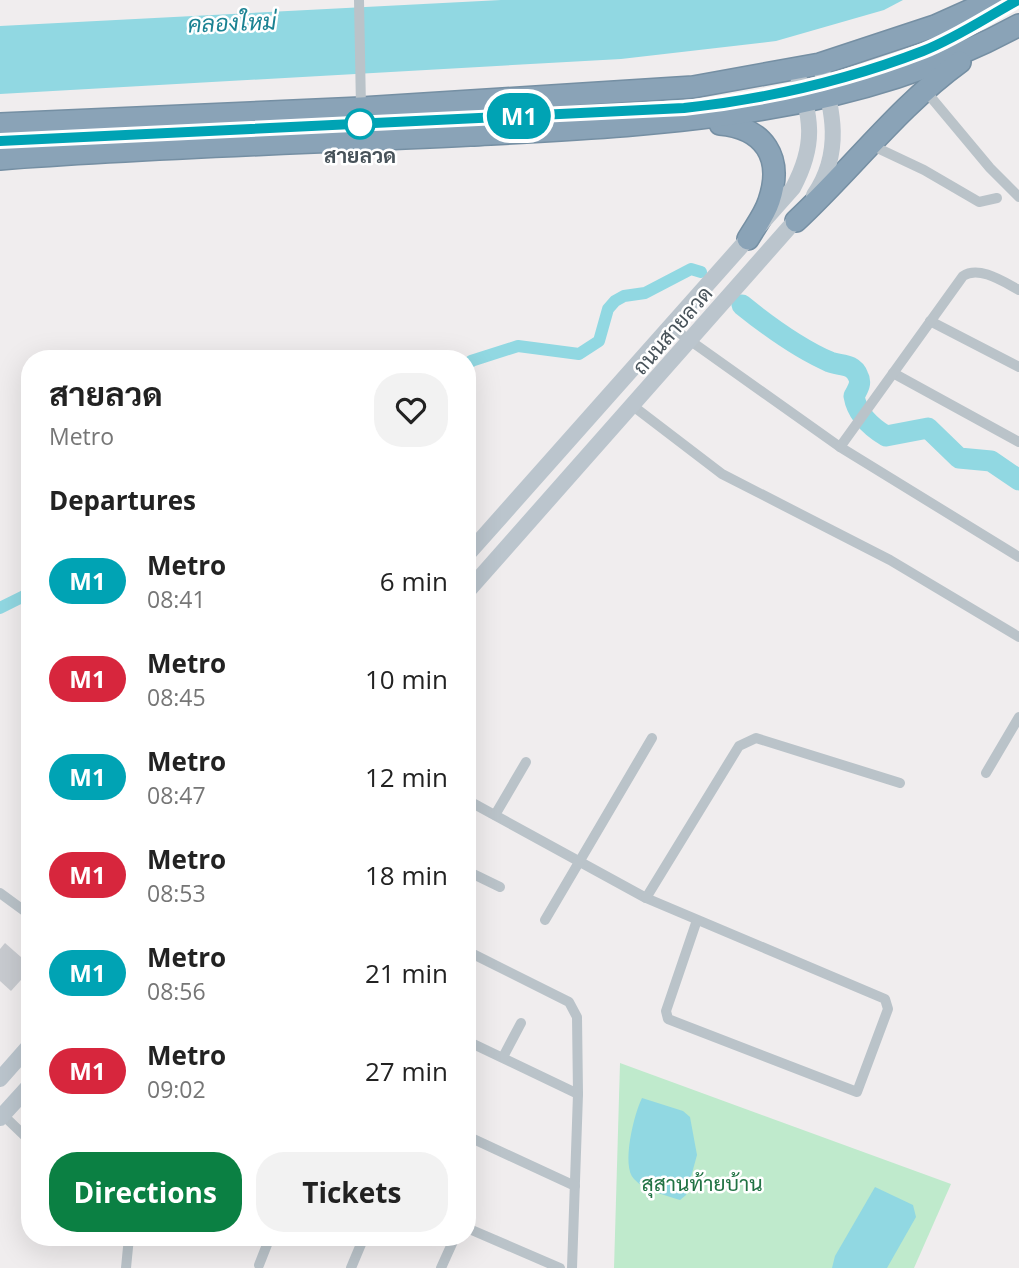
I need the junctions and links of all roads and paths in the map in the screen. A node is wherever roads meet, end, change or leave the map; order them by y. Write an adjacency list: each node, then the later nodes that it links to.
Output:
1 (359, 0): 10 (street)
2 (993, 0): 5 (highway)
3 (1019, 25): 4 (highway)
4 (990, 41): 7 (highway); 8 (highway)
5 (820, 64): 6 (highway); 8 (main road, ถนนสายลวด)
6 (796, 70): 9 (main road, ถนนสายลวด); 10 (highway)
7 (924, 89): 13 (highway); 15 (street)
8 (829, 96): 9 (highway); 17 (main road, ถนนสายลวด)
9 (807, 103): 11 (highway); 18 (main road, ถนนสายลวด)
10 (361, 108): 12 (highway)
11 (686, 121): 14 (highway); 18 (highway)
12 (0, 124)
13 (871, 145): 16 (street); 17 (highway)
14 (0, 159)
15 (1019, 197)
16 (997, 198)
17 (796, 221): 22 (main road, ถนนสายลวด)
18 (748, 239): 21 (main road, ถนนสายลวด)
19 (1019, 290): 20 (street)
20 (930, 321): 23 (street); 24 (street)
21 (671, 327): 22 (street); 28 (main road, ถนนสายลวด)
22 (689, 342): 25 (main road, ถนนสายลวด); 27 (street)
23 (1019, 367)
24 (893, 373): 26 (street); 27 (street)
25 (633, 405): 30 (main road, ถนนสายลวด); 31 (street)
26 (1019, 442)
27 (840, 447): 29 (street)
28 (476, 545)
29 (1019, 557)
30 (476, 582)
31 (1019, 637)
32 (1019, 717): 35 (street)
33 (652, 738): 39 (street)
34 (526, 762): 38 (street)
35 (986, 773)
36 (900, 783): 43 (street)
37 (476, 805): 38 (street)
38 (495, 815): 39 (street)
39 (578, 862): 43 (street); 45 (street)
40 (476, 875): 41 (street)
41 (500, 887)
42 (0, 893): 44 (street)
43 (646, 898): 46 (street)
44 (21, 908)
45 (545, 920)
46 (697, 920): 46 (street)
47 (476, 956): 53 (street)
48 (521, 1023): 51 (street)
49 (476, 1045): 51 (street)
50 (21, 1055): 52 (main road)
51 (503, 1057): 53 (street)
52 (0, 1079)
53 (578, 1094): 58 (street)
54 (21, 1095): 55 (main road)
55 (1, 1117): 56 (street)
56 (21, 1134)
57 (476, 1140): 58 (street)
58 (575, 1186): 69 (street)
59 (476, 1232): 68 (street)
60 (129, 1246): 65 (street)
61 (266, 1246): 64 (street)
62 (360, 1246): 66 (street)
63 (451, 1246): 67 (street)
64 (259, 1265)
65 (125, 1268)
66 (351, 1268)
67 (441, 1268)
68 (560, 1268)
69 (572, 1268)

